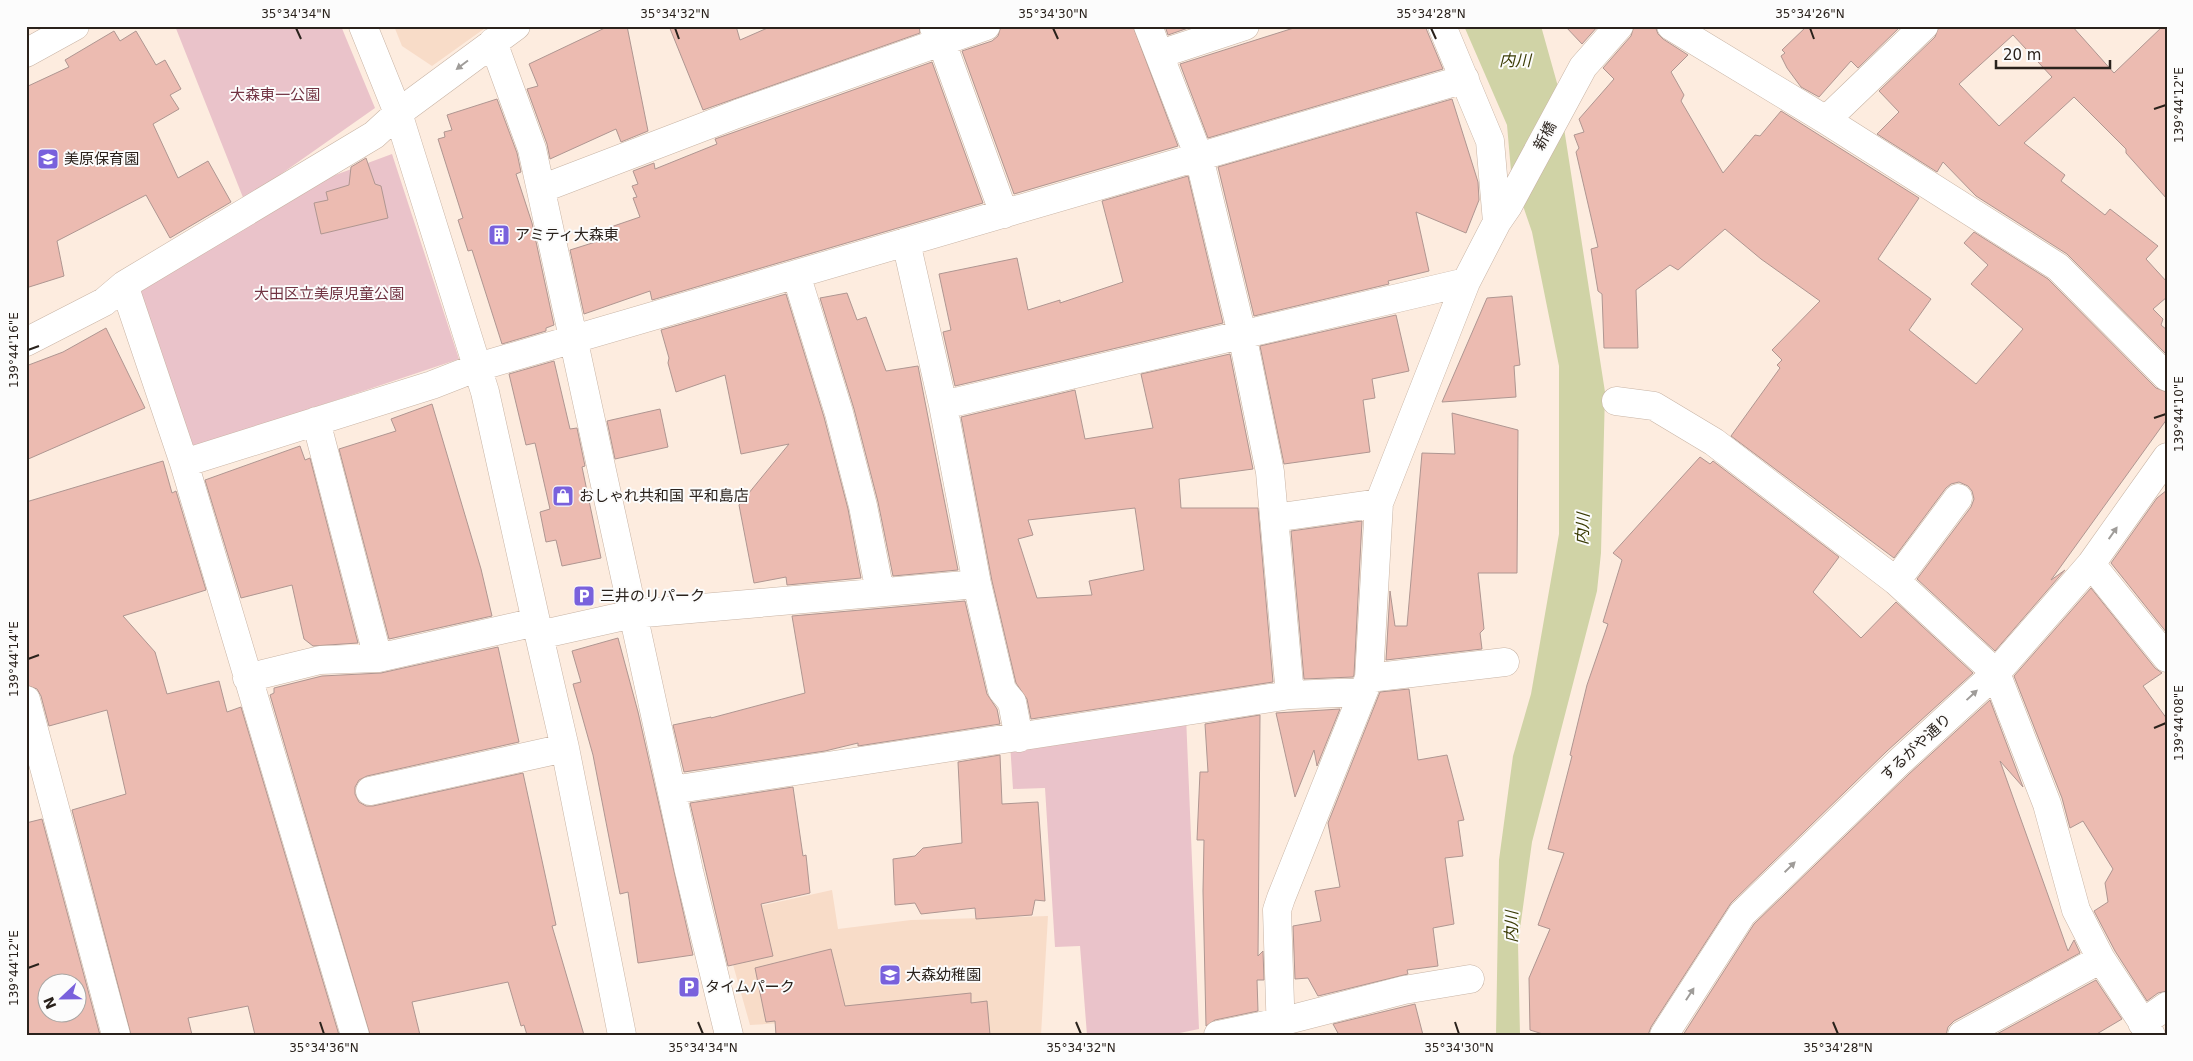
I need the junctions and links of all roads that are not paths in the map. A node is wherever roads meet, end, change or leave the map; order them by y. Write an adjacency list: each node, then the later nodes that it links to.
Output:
1 (75, 26): 13 (street)
2 (363, 26): 16 (street)
3 (516, 26): 12 (street)
4 (986, 26): 11 (street)
5 (1148, 26): 14 (street)
6 (1245, 26): 14 (street)
7 (1442, 26): 15 (street)
8 (1619, 26): 21 (street, 新橋)
9 (1670, 26): 17 (street)
10 (1924, 26): 17 (street)
11 (938, 35): 19 (street); 20 (street)
12 (493, 42): 16 (street, one-way to 16); 19 (street)
13 (26, 53)
14 (1160, 54): 18 (street)
15 (1465, 79): 18 (street); 21 (street)
16 (398, 113): 25 (street); 29 (street)
17 (1826, 120): 30 (street)
18 (1199, 157): 20 (street); 26 (street)
19 (541, 189): 27 (street)
20 (1004, 214): 22 (street)
21 (1502, 214): 24 (street, 新橋)
22 (906, 242): 23 (street); 32 (street)
23 (796, 274): 27 (street); 42 (street)
24 (1466, 282): 26 (street); 37 (street, 新橋)
25 (124, 284): 28 (street); 35 (street)
26 (1242, 334): 32 (street); 38 (street)
27 (574, 340): 29 (street); 43 (street)
28 (26, 342)
29 (478, 367): 33 (street); 44 (street)
30 (2167, 377)
31 (1616, 401): 40 (street)
32 (943, 405): 41 (street)
33 (316, 421): 35 (street); 45 (street)
34 (2167, 457): 39 (street, するがや通り, one-way to 34)
35 (184, 463): 49 (street)
36 (1958, 498): 40 (street)
37 (1379, 503): 38 (street); 50 (street, 新橋)
38 (1274, 518): 51 (street)
39 (2091, 564): 46 (street); 48 (street, するがや通り)
40 (1896, 580): 48 (street)
41 (977, 584): 42 (street); 53 (street)
42 (880, 592): 43 (street)
43 (633, 614): 44 (street); 55 (street)
44 (537, 629): 45 (street); 54 (street)
45 (378, 658): 49 (street)
46 (2167, 658)
47 (1505, 662): 50 (street)
48 (1996, 673): 57 (street); 67 (street, するがや通り, one-way to 48)
49 (247, 678): 63 (street)
50 (1366, 685): 51 (street); 60 (street, 新橋)
51 (1290, 695): 53 (street)
52 (26, 700): 62 (street)
53 (1019, 738): 55 (street)
54 (566, 748): 56 (street); 64 (street)
55 (672, 790): 65 (street)
56 (370, 792)
57 (2101, 959): 61 (street); 68 (street)
58 (1470, 979): 60 (street)
59 (2167, 1006): 61 (street)
60 (1281, 1028): 66 (street)
61 (2146, 1029)
62 (116, 1035)
63 (355, 1035)
64 (622, 1035)
65 (729, 1035)
66 (1218, 1035)
67 (1664, 1035)
68 (1962, 1035)

